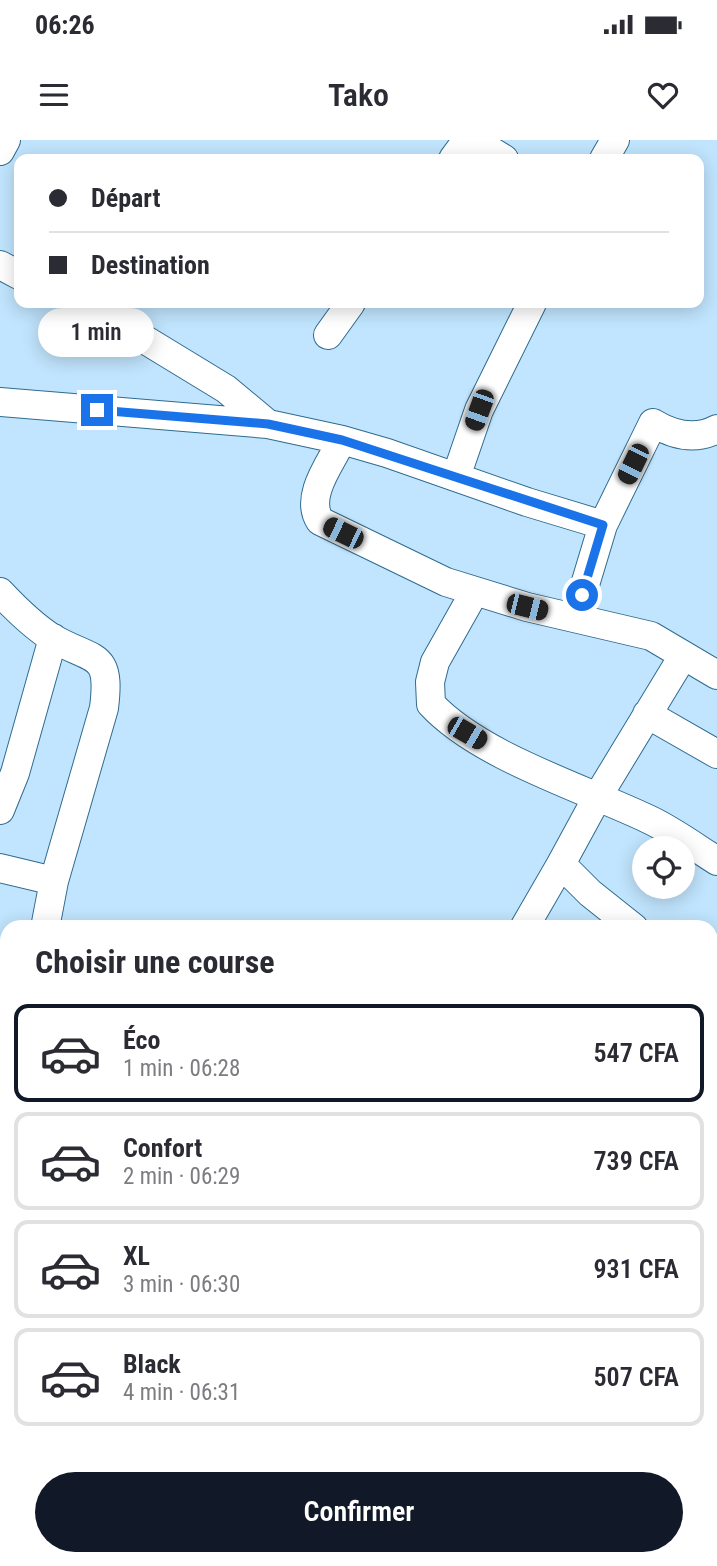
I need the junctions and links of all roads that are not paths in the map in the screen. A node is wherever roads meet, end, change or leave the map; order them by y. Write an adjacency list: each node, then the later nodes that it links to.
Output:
1 (6, 140): 3 (street)
2 (472, 140): 4 (street)
3 (0, 151)
4 (496, 154)
5 (84, 308): 10 (street)
6 (347, 308): 8 (street)
7 (530, 308): 13 (street)
8 (328, 335)
9 (0, 402): 10 (street)
10 (268, 424): 12 (street)
11 (717, 429): 14 (street)
12 (342, 440): 13 (street); 15 (street)
13 (456, 477): 14 (street)
14 (603, 525): 17 (street)
15 (475, 591): 17 (street); 23 (street)
16 (0, 592): 18 (street)
17 (575, 618): 19 (street)
18 (53, 638): 24 (street); 28 (street)
19 (682, 656): 20 (street); 21 (street)
20 (717, 676)
21 (647, 714): 22 (street); 23 (street)
22 (717, 754)
23 (598, 796): 25 (street); 26 (street)
24 (0, 810)
25 (717, 861)
26 (561, 864): 30 (street); 31 (street)
27 (0, 868): 28 (street)
28 (54, 881): 29 (street)
29 (46, 920)
30 (529, 920)
31 (625, 920)

